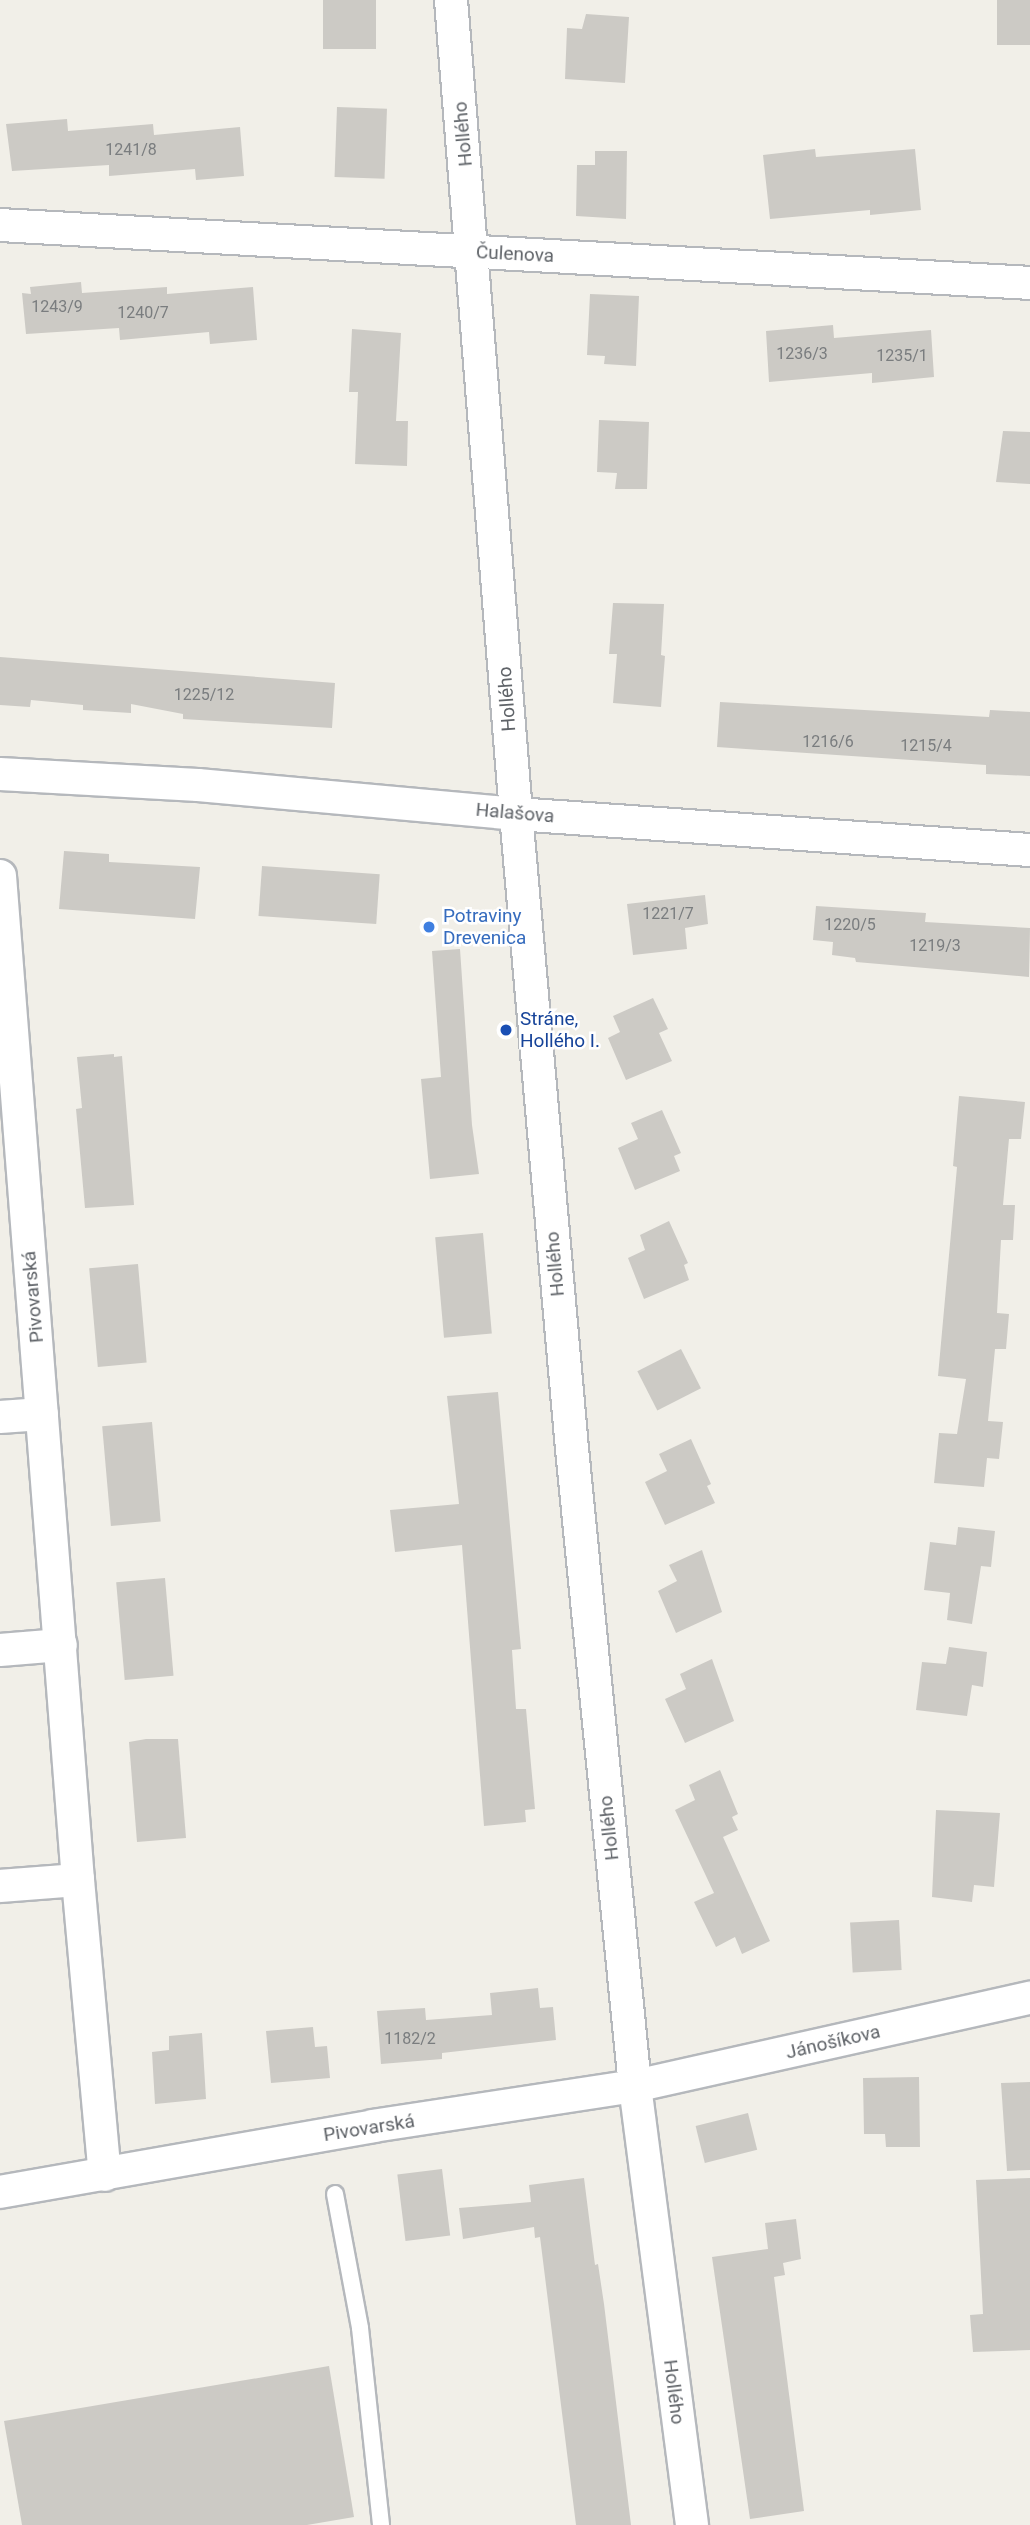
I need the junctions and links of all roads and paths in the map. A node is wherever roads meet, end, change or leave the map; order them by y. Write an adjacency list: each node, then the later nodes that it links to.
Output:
1 (451, 0): 3 (street, Hollého)
2 (0, 225): 3 (street, Čulenova)
3 (472, 252): 4 (street, Čulenova); 6 (street, Hollého)
4 (1030, 283)
5 (0, 774): 6 (street, Halašova)
6 (516, 814): 7 (street, Halašova); 17 (street, Hollého)
7 (1030, 850)
8 (0, 877): 9 (street, Pivovarská)
9 (12, 1180): 10 (street, Pivovarská)
10 (42, 1414): 11 (street); 12 (street, Pivovarská)
11 (0, 1417)
12 (61, 1645): 13 (street); 14 (street, Pivovarská)
13 (0, 1650)
14 (78, 1880): 15 (street); 18 (street, Pivovarská)
15 (0, 1886)
16 (1030, 1998): 17 (street, Jánošíkova)
17 (635, 2087): 18 (street, Pivovarská); 22 (street, Hollého)
18 (105, 2175): 19 (street, Pivovarská)
19 (0, 2192)
20 (335, 2194): 21 (lane)
21 (381, 2525)
22 (692, 2525)

